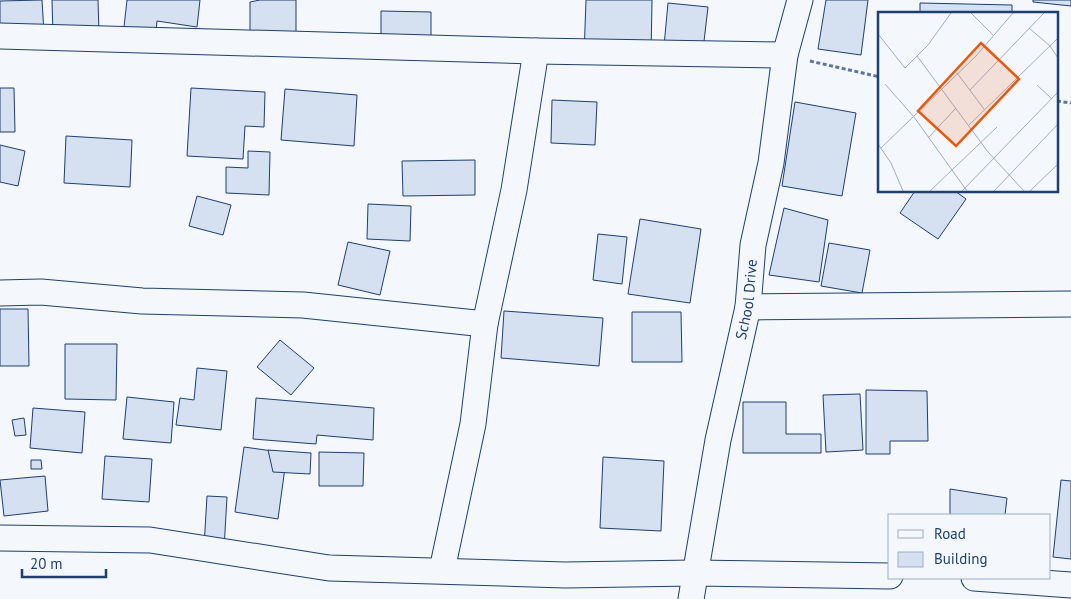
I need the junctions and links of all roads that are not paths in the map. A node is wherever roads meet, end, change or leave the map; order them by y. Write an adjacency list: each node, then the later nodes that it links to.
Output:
1 (800, 0): 4 (street, School Drive)
2 (0, 36): 3 (street)
3 (536, 51): 4 (street); 8 (street)
4 (785, 55): 7 (street, School Drive)
5 (0, 294): 8 (street)
6 (1071, 304): 7 (street)
7 (748, 307): 11 (street, School Drive)
8 (485, 324): 10 (street)
9 (0, 538): 10 (street)
10 (442, 570): 11 (street)
11 (694, 573): 12 (street); 15 (street, School Drive)
12 (888, 576)
13 (988, 579): 14 (street)
14 (1071, 585)
15 (691, 599)

